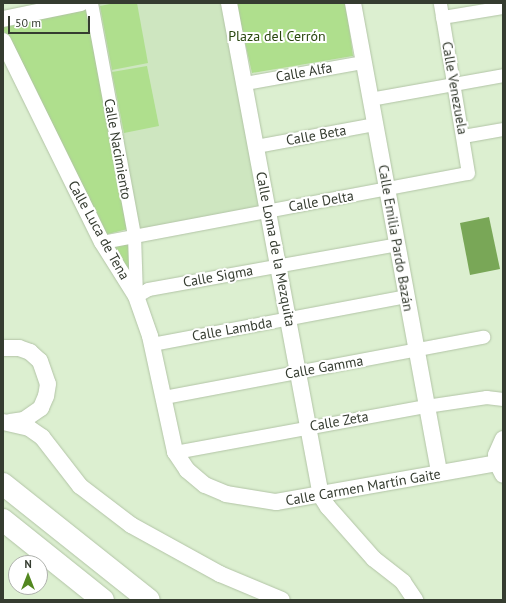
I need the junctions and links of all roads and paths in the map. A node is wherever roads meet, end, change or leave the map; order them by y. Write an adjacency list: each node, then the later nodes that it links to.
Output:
1 (81, 3): 8 (street)
2 (91, 3): 22 (street, Calle Nacimiento)
3 (229, 3): 13 (street, Calle Loma de la Mezquita)
4 (353, 3): 10 (street, Calle Emilia Pardo Bazán)
5 (440, 3): 7 (street, Calle Venezuela)
6 (503, 7): 7 (street)
7 (442, 17): 12 (street, Calle Venezuela)
8 (3, 19)
9 (3, 41): 23 (street, Calle Luca de Tena)
10 (364, 62): 13 (street, Calle Alfa); 14 (street, Calle Emilia Pardo Bazán)
11 (503, 75): 12 (street)
12 (454, 82): 14 (street); 17 (street, Calle Venezuela)
13 (245, 83): 18 (street, Calle Loma de la Mezquita)
14 (370, 99): 15 (street, Calle Emilia Pardo Bazán)
15 (375, 124): 18 (street, Calle Beta); 20 (street, Calle Emilia Pardo Bazán)
16 (503, 129): 17 (street)
17 (463, 136): 19 (street, Calle Venezuela)
18 (256, 146): 21 (street, Calle Loma de la Mezquita)
19 (468, 172): 20 (street, Calle Delta)
20 (386, 188): 21 (street, Calle Delta); 24 (street, Calle Emilia Pardo Bazán)
21 (269, 210): 22 (street, Calle Delta); 25 (street, Calle Loma de la Mezquita)
22 (134, 235): 23 (street, Calle Delta); 26 (street, Calle Nacimiento)
23 (102, 242): 26 (street, Calle Luca de Tena)
24 (397, 244): 25 (street, Calle Sigma); 27 (street, Calle Emilia Pardo Bazán)
25 (279, 265): 26 (street, Calle Sigma); 28 (street, Calle Loma de la Mezquita)
26 (136, 296): 30 (street, Calle Luca de Tena)
27 (406, 296): 28 (street, Calle Lambda); 32 (street, Calle Emilia Pardo Bazán)
28 (289, 319): 30 (street, Calle Lambda); 33 (street, Calle Loma de la Mezquita)
29 (483, 337): 32 (street, Calle Gamma)
30 (152, 344): 34 (street, Calle Luca de Tena)
31 (3, 348): 37 (street)
32 (416, 350): 33 (street, Calle Gamma); 36 (street, Calle Emilia Pardo Bazán)
33 (298, 371): 34 (street, Calle Gamma); 39 (street, Calle Loma de la Mezquita)
34 (164, 397): 42 (street, Calle Luca de Tena)
35 (503, 399): 36 (street, Calle Zeta)
36 (426, 406): 39 (street, Calle Zeta); 44 (street, Calle Emilia Pardo Bazán)
37 (41, 408): 38 (street); 40 (street)
38 (3, 422): 40 (street)
39 (308, 426): 42 (street, Calle Zeta); 46 (street, Calle Loma de la Mezquita)
40 (42, 437): 50 (street)
41 (503, 439): 43 (street)
42 (175, 452): 46 (street, Calle Carmen Martín Gaite)
43 (500, 469): 44 (street, Calle Carmen Martín Gaite)
44 (440, 473): 46 (street, Calle Carmen Martín Gaite)
45 (3, 484): 48 (highway)
46 (321, 496): 51 (street)
47 (3, 520): 49 (highway)
48 (142, 595)
49 (103, 600)
50 (282, 600)
51 (415, 600)

